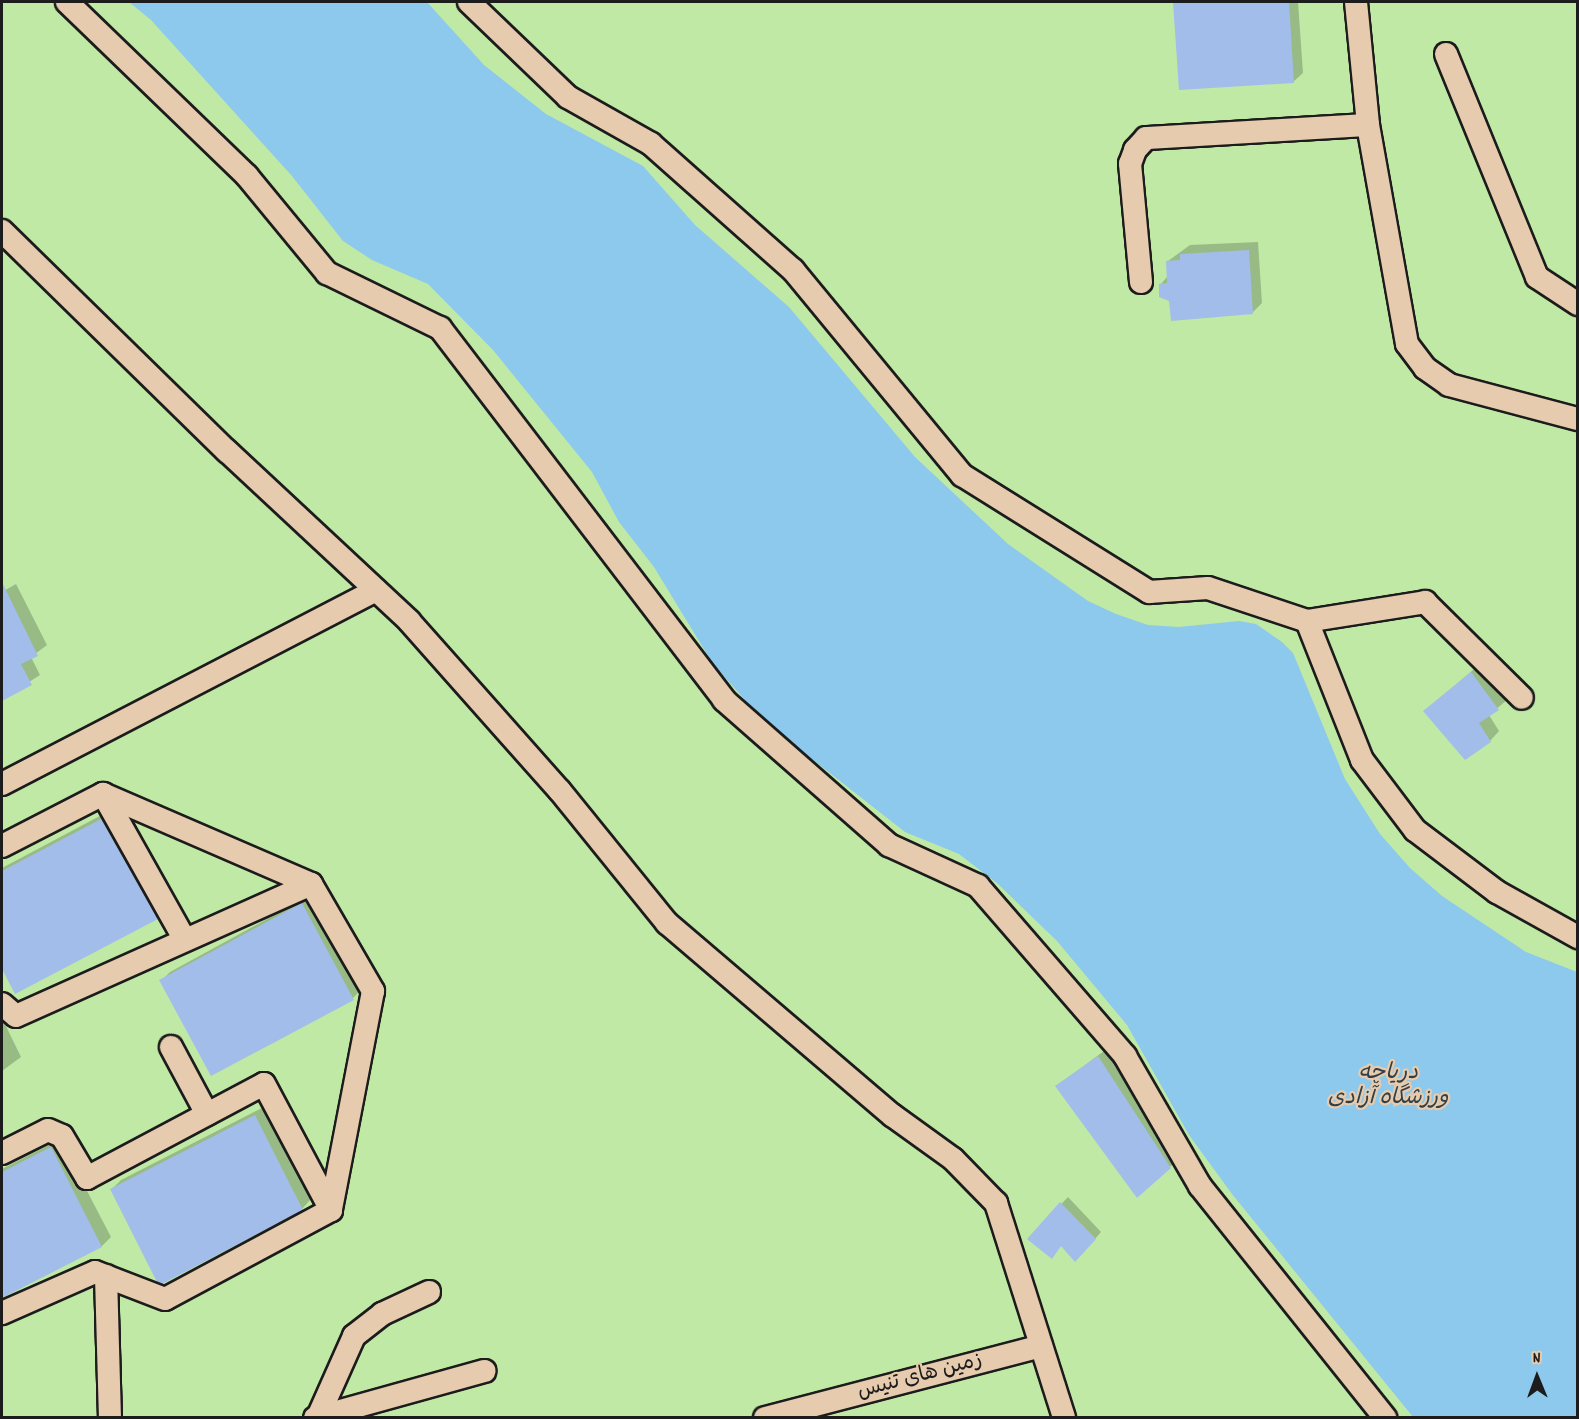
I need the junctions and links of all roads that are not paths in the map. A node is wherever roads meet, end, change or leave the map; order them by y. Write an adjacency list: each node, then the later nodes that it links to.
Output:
1 (67, 2): 33 (lane)
2 (469, 2): 11 (lane)
3 (1356, 2): 5 (lane)
4 (1446, 54): 8 (lane)
5 (1368, 125): 7 (lane); 9 (lane)
6 (2, 231): 10 (lane)
7 (1141, 282)
8 (1578, 304)
9 (1578, 419)
10 (376, 590): 13 (lane); 27 (lane)
11 (1307, 621): 12 (lane); 17 (lane)
12 (1522, 698)
13 (2, 784)
14 (103, 794): 15 (lane); 16 (lane); 18 (lane)
15 (2, 846)
16 (310, 884): 18 (lane); 23 (lane)
17 (1578, 938)
18 (185, 940): 19 (lane)
19 (2, 1004)
20 (171, 1047): 21 (lane)
21 (207, 1114): 22 (lane); 23 (lane)
22 (2, 1153)
23 (331, 1210): 24 (lane)
24 (106, 1276): 26 (lane); 31 (lane)
25 (429, 1292): 30 (lane)
26 (2, 1313)
27 (1041, 1346): 29 (lane); 32 (lane, زمین های تنیس)
28 (485, 1371): 30 (lane)
29 (1060, 1412)
30 (317, 1417)
31 (110, 1418)
32 (765, 1418)
33 (1385, 1418)

